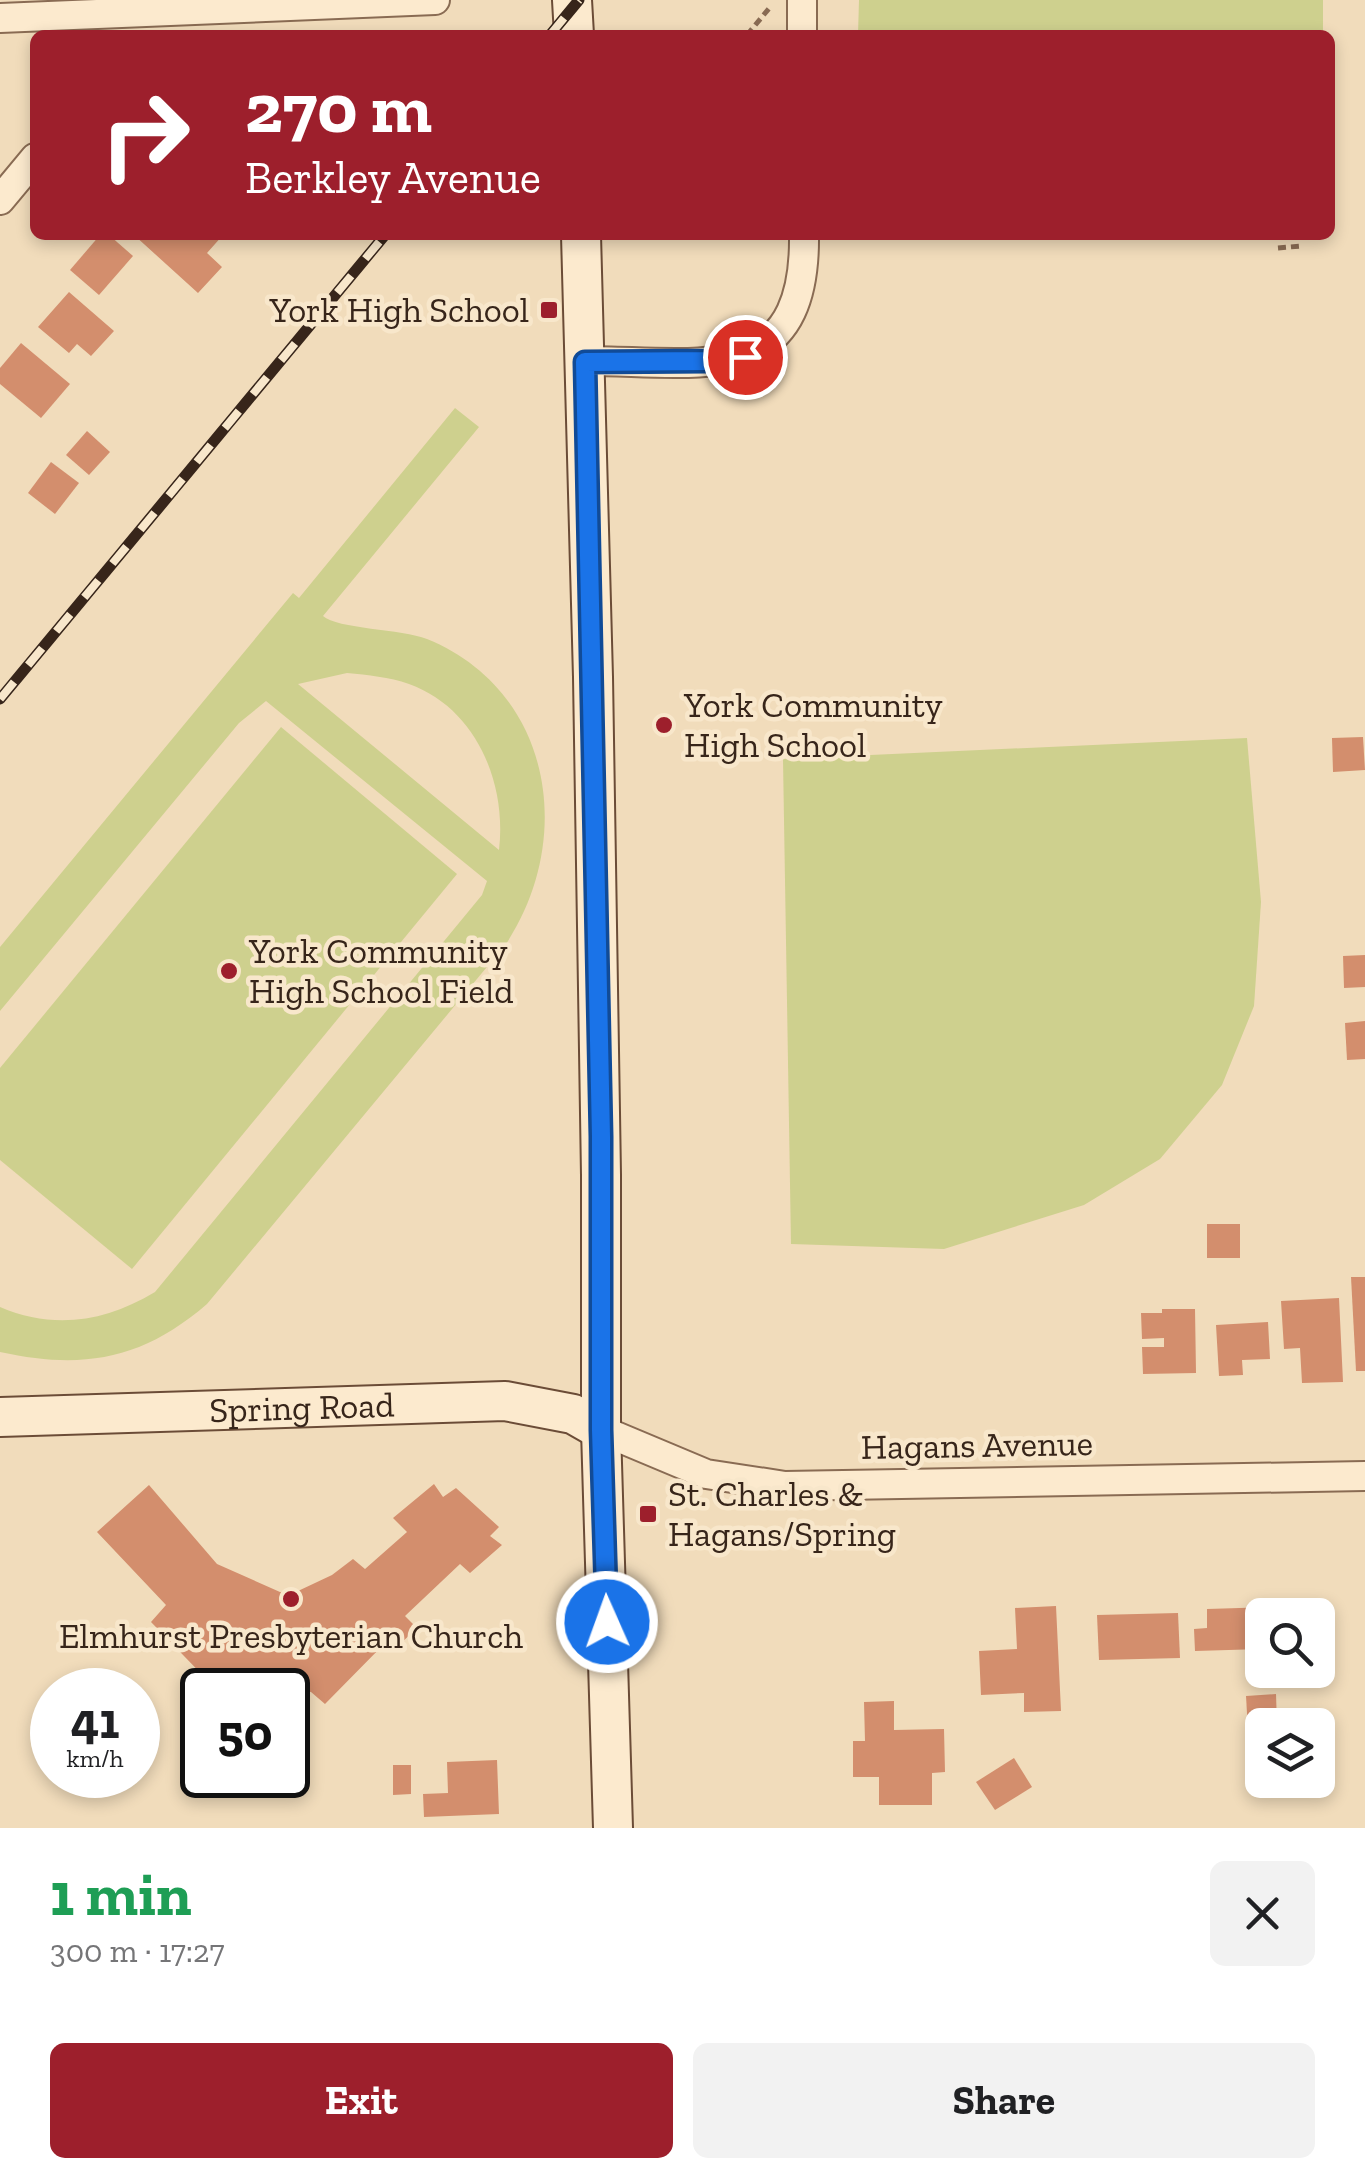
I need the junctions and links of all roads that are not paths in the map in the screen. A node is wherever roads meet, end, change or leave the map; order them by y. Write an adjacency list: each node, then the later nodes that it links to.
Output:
1 (435, 0): 5 (street)
2 (572, 0): 6 (main road)
3 (802, 0): 7 (street)
4 (0, 18): 5 (street)
5 (136, 24)
6 (574, 30)
7 (802, 30)
8 (30, 164): 9 (street)
9 (0, 200)
10 (581, 240): 12 (main road)
11 (804, 240): 12 (street)
12 (585, 362): 14 (main road)
13 (0, 1417): 14 (main road, Spring Road)
14 (601, 1430): 15 (street, Hagans Avenue); 16 (main road)
15 (1365, 1476)
16 (612, 1828)

